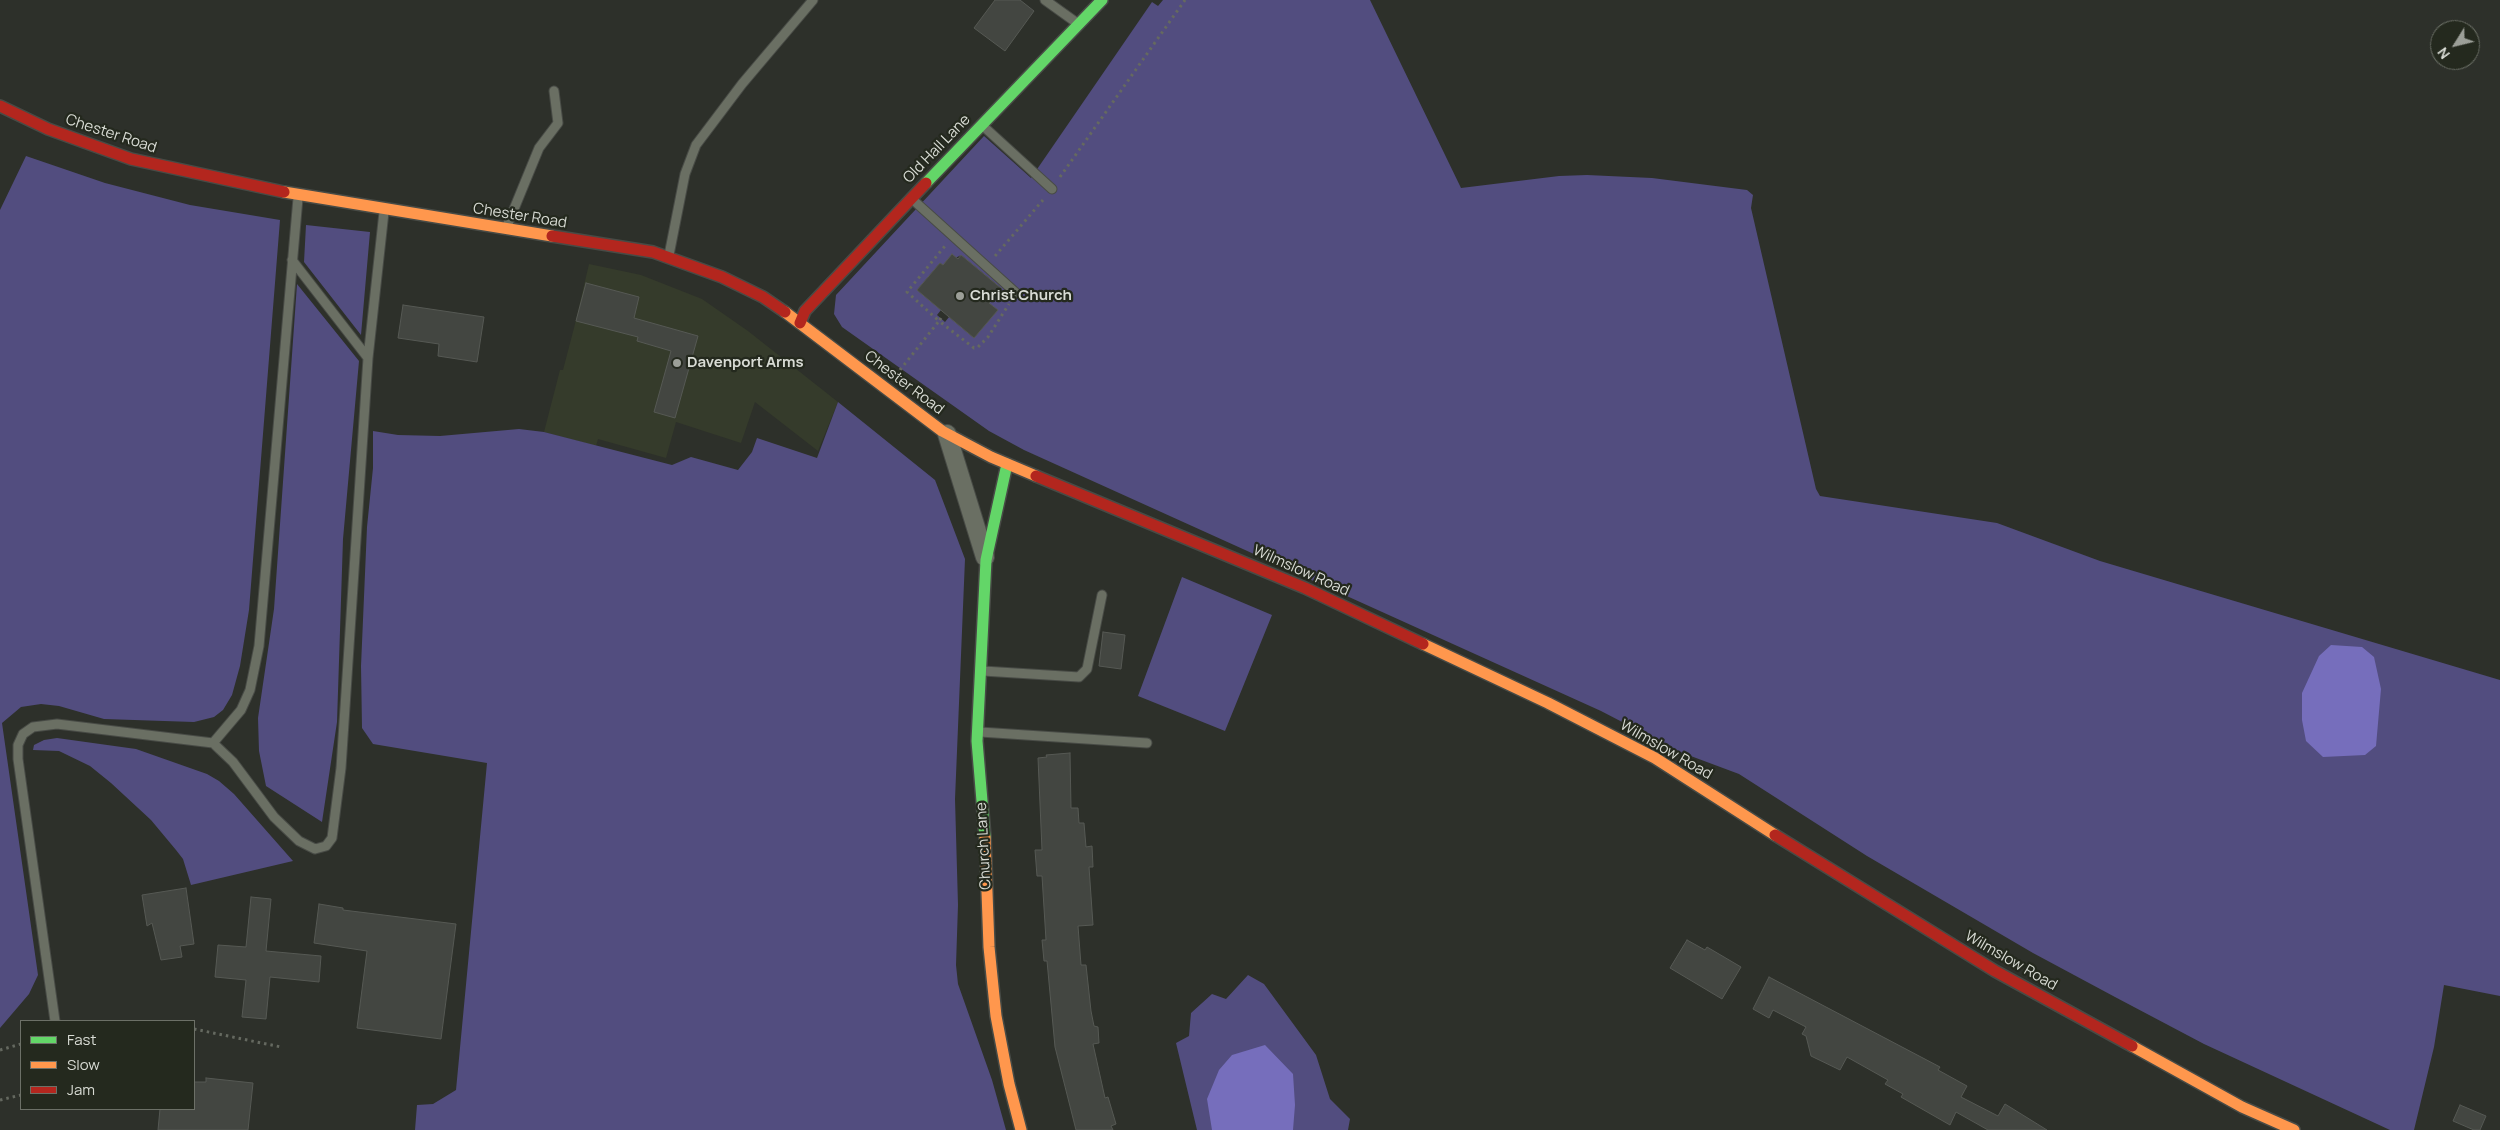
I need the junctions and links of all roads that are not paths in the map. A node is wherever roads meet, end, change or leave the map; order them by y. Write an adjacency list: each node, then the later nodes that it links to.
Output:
1 (813, 0): 13 (lane)
2 (1045, 0): 4 (lane)
3 (1102, 0): 4 (main road, Old Hall Lane)
4 (1079, 25): 7 (main road, Old Hall Lane)
5 (554, 91): 12 (lane)
6 (0, 106): 9 (main road, Chester Road)
7 (982, 125): 8 (lane); 10 (main road, Old Hall Lane)
8 (1052, 189)
9 (299, 195): 11 (main road, Chester Road); 14 (lane)
10 (911, 198): 15 (lane); 16 (main road, Old Hall Lane)
11 (384, 210): 12 (main road, Chester Road); 17 (lane)
12 (506, 229): 13 (main road, Chester Road)
13 (669, 258): 16 (main road, Chester Road)
14 (292, 260): 17 (lane); 25 (lane)
15 (1016, 293)
16 (800, 323): 18 (main road, Chester Road)
17 (368, 358): 25 (lane)
18 (947, 434): 19 (main road, Chester Road); 21 (street, Church Lane)
19 (991, 457): 20 (main road, Wilmslow Road)
20 (1007, 464): 21 (main road, Church Lane); 29 (main road, Wilmslow Road)
21 (986, 560): 23 (main road, Church Lane)
22 (1102, 595): 23 (lane)
23 (980, 671): 24 (main road, Church Lane)
24 (977, 732): 26 (lane); 28 (main road, Church Lane)
25 (213, 742): 27 (lane)
26 (1147, 743)
27 (55, 1020)
28 (1021, 1130)
29 (2294, 1130)

